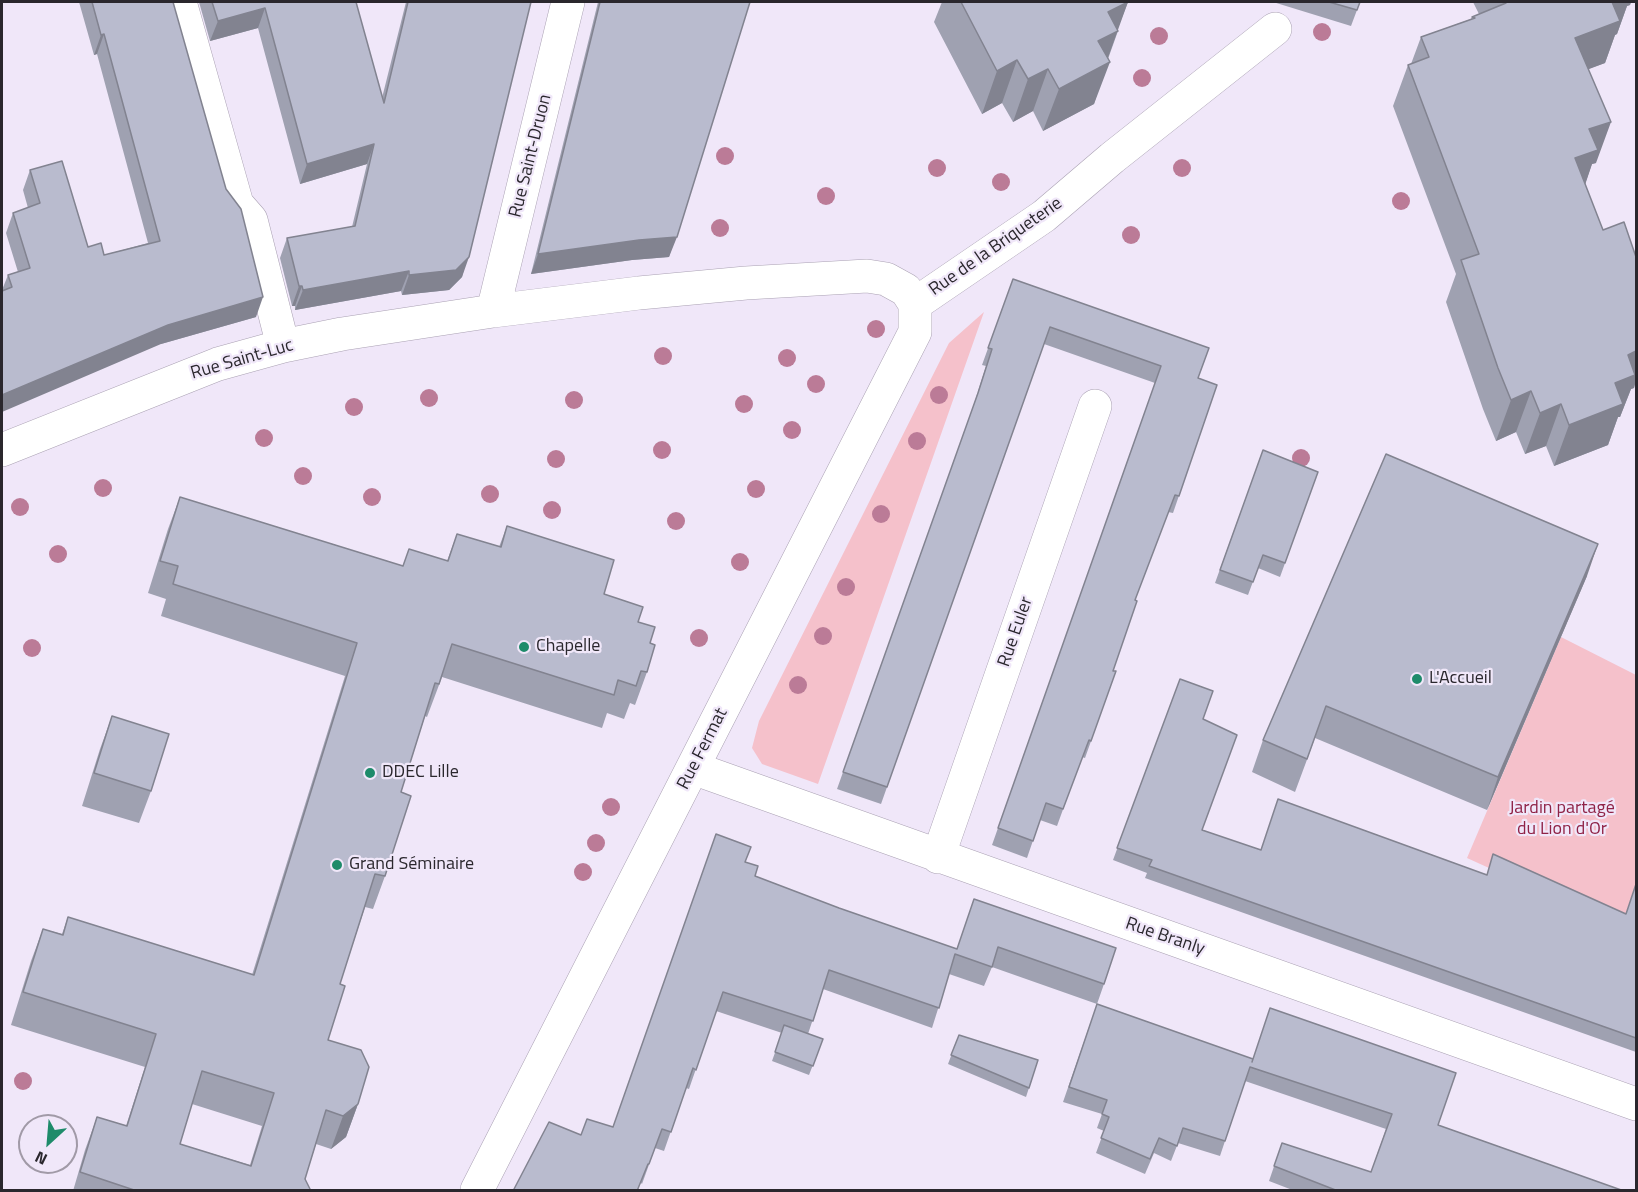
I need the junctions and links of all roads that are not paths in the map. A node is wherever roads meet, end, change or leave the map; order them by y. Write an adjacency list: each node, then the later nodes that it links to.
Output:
1 (180, 2): 6 (street)
2 (568, 2): 5 (street, Rue Saint-Druon)
3 (1275, 28): 4 (street, Rue de la Briqueterie)
4 (915, 304): 5 (street, Rue de la Briqueterie); 9 (street, Rue Fermat)
5 (493, 311): 6 (street, Rue Saint-Luc)
6 (283, 346): 8 (street, Rue Saint-Luc)
7 (1095, 406): 10 (street, Rue Euler)
8 (2, 450)
9 (693, 768): 10 (street, Rue Branly); 12 (street, Rue Fermat)
10 (938, 857): 11 (street, Rue Branly)
11 (1636, 1104)
12 (477, 1191)

